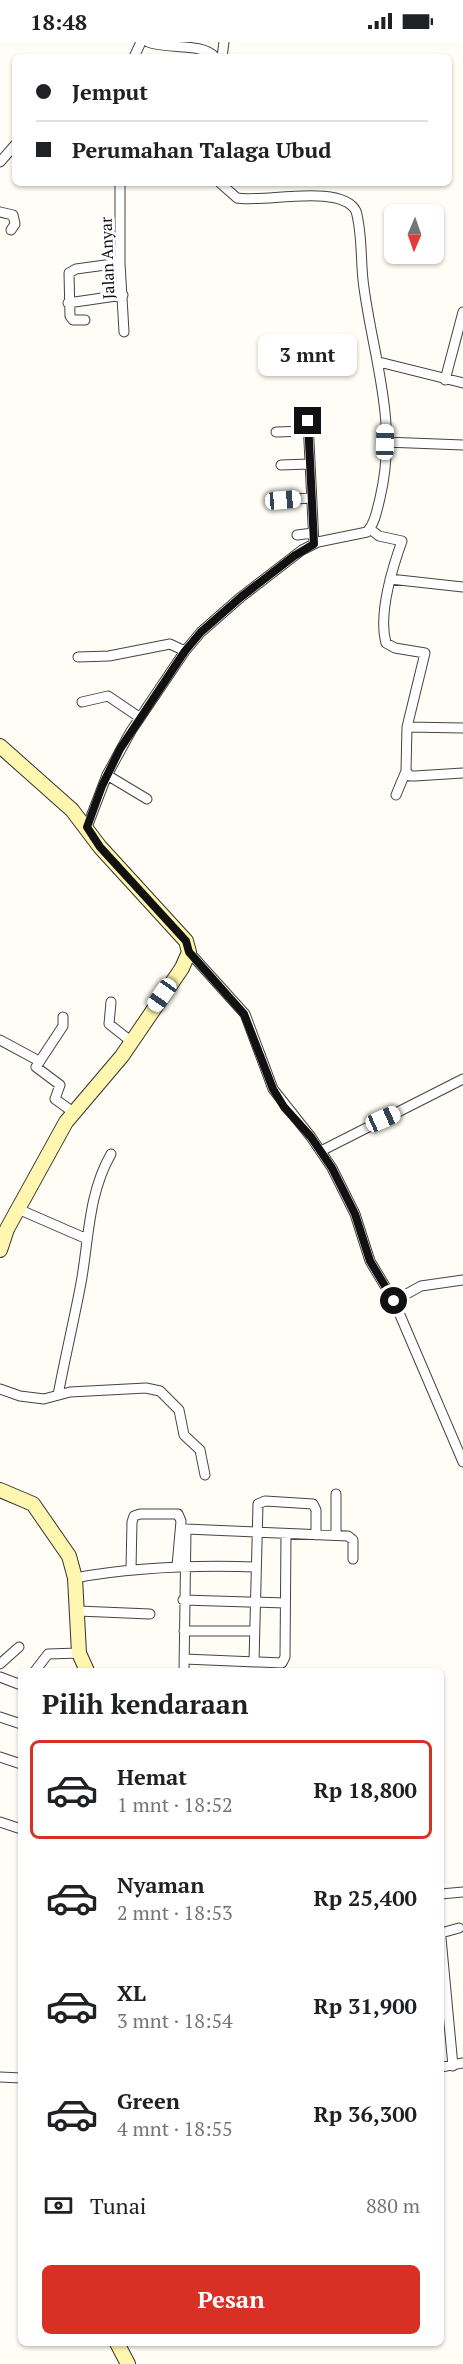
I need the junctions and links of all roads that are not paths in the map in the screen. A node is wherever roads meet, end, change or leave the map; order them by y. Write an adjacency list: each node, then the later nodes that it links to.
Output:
1 (148, 42): 2 (street)
2 (211, 54)
3 (12, 148): 4 (street)
4 (0, 162)
5 (120, 186): 9 (street, Jalan Anyar)
6 (223, 186): 15 (street)
7 (0, 212): 8 (street)
8 (11, 230)
9 (120, 263): 10 (street, Jalan Anyar); 11 (street)
10 (123, 295): 11 (street); 14 (street, Jalan Anyar)
11 (68, 303): 13 (street)
12 (463, 312): 16 (street)
13 (85, 320)
14 (124, 332)
15 (379, 362): 16 (street); 19 (street)
16 (445, 380): 17 (street)
17 (463, 383)
18 (276, 432): 21 (street)
19 (385, 442): 20 (street); 25 (street)
20 (463, 446)
21 (308, 464): 22 (street); 23 (street)
22 (280, 465)
23 (310, 498): 24 (street); 26 (street)
24 (283, 500)
25 (370, 529): 28 (street); 29 (street)
26 (313, 533): 27 (street); 28 (street)
27 (297, 536)
28 (314, 544): 31 (street)
29 (390, 579): 30 (street); 35 (street)
30 (463, 586)
31 (185, 651): 32 (street); 34 (street)
32 (78, 657)
33 (82, 702): 34 (street)
34 (139, 717): 40 (street)
35 (408, 727): 36 (street); 38 (street)
36 (463, 728)
37 (0, 746): 43 (street)
38 (406, 771): 39 (street); 41 (street)
39 (463, 773)
40 (107, 775): 42 (street); 43 (street)
41 (396, 795)
42 (147, 799)
43 (87, 827): 44 (street)
44 (189, 952): 48 (street); 52 (street)
45 (111, 1002): 48 (street)
46 (63, 1017): 49 (street)
47 (0, 1040): 49 (street)
48 (132, 1042): 51 (street)
49 (39, 1061): 51 (street)
50 (463, 1079): 52 (street)
51 (73, 1112): 54 (street)
52 (321, 1151): 58 (street)
53 (111, 1154): 55 (street)
54 (18, 1209): 55 (street); 56 (street)
55 (87, 1239): 60 (street)
56 (0, 1250)
57 (463, 1280): 58 (street)
58 (394, 1301): 61 (street)
59 (0, 1389): 60 (street)
60 (58, 1395): 62 (street)
61 (463, 1462)
62 (205, 1475)
63 (0, 1490): 74 (street)
64 (336, 1494): 69 (street)
65 (183, 1529): 66 (street); 71 (street); 73 (street)
66 (255, 1533): 67 (street); 68 (street); 72 (street)
67 (286, 1534): 68 (street); 77 (street)
68 (316, 1535): 69 (street)
69 (336, 1535): 70 (street)
70 (353, 1559)
71 (180, 1565): 72 (street); 73 (street); 75 (street)
72 (255, 1567): 76 (street)
73 (131, 1569): 74 (street)
74 (75, 1578): 78 (street)
75 (183, 1600): 76 (street); 80 (street)
76 (255, 1601): 77 (street); 81 (street)
77 (285, 1603): 84 (street)
78 (78, 1611): 79 (street); 86 (street)
79 (150, 1614)
80 (184, 1631): 81 (street); 83 (street)
81 (254, 1631): 84 (street)
82 (19, 1647): 85 (street)
83 (184, 1659): 84 (street); 88 (street)
84 (254, 1662)
85 (0, 1664)
86 (83, 1665): 87 (street)
87 (36, 1668)
88 (184, 1668)
89 (0, 1677): 90 (street)
90 (18, 1683)
91 (0, 1717): 92 (street)
92 (18, 1723)
93 (0, 1757): 94 (street)
94 (18, 1763)
95 (0, 1822): 96 (street)
96 (18, 1828)
97 (463, 1892): 98 (street)
98 (444, 1894)
99 (459, 1928): 100 (street)
100 (444, 1932)
101 (444, 2000): 103 (street)
102 (463, 2063): 103 (street)
103 (453, 2066): 104 (street)
104 (444, 2067)
105 (0, 2077): 106 (street)
106 (18, 2078)
107 (119, 2346): 108 (street)
108 (129, 2364)

